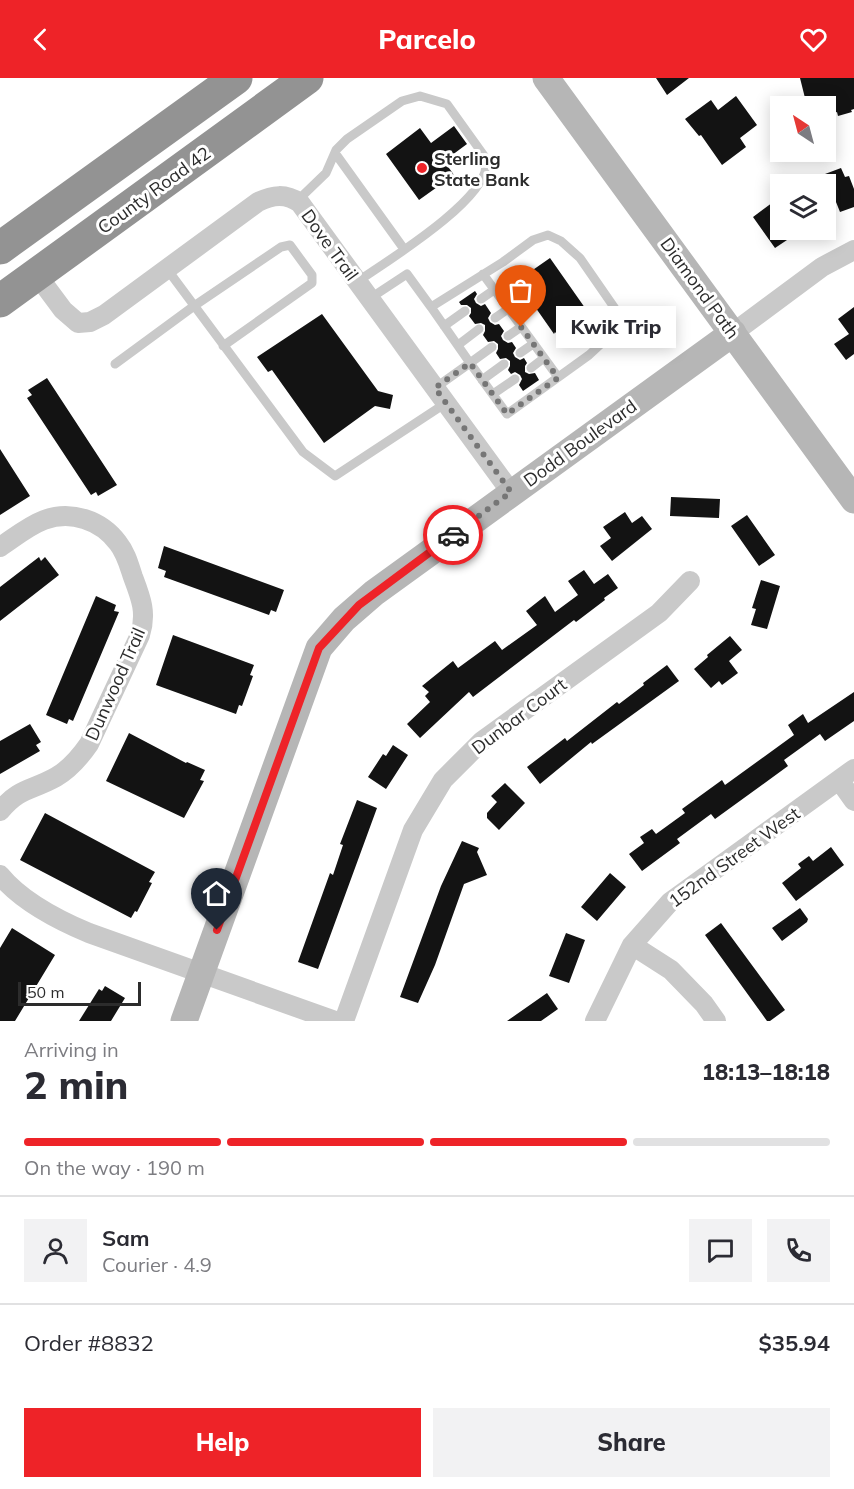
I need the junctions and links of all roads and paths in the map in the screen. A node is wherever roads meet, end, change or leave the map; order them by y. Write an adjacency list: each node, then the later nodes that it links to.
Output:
1 (236, 78): 6 (highway)
2 (307, 78): 11 (highway, County Road 42)
3 (546, 78): 25 (street, Diamond Path)
4 (335, 153): 5 (lane); 7 (lane); 7 (lane)
5 (297, 201): 9 (street, Dove Trail); 12 (street, Dove Trail)
6 (0, 248)
7 (405, 249): 12 (lane)
8 (854, 250): 25 (street)
9 (167, 268): 11 (street, Dove Trail); 17 (lane)
10 (483, 274): 13 (lane); 18 (lane); 37 (lane)
11 (36, 275): 16 (highway, County Road 42)
12 (357, 282): 14 (street, Dove Trail)
13 (494, 290): 15 (lane); 19 (lane)
14 (369, 299): 18 (lane); 41 (street, Dove Trail)
15 (481, 299)
16 (0, 301)
17 (194, 306): 29 (lane); 29 (lane); 34 (lane)
18 (431, 307): 22 (lane)
19 (508, 309): 21 (lane); 23 (lane)
20 (465, 311): 22 (lane)
21 (495, 318)
22 (444, 326): 28 (lane)
23 (521, 327): 26 (lane); 27 (lane)
24 (479, 329): 28 (lane)
25 (733, 333): 42 (street, Dodd Boulevard); 43 (street, Diamond Path)
26 (508, 336)
27 (533, 344): 31 (lane); 32 (lane)
28 (458, 345): 33 (lane)
29 (223, 346): 41 (lane)
30 (492, 347): 33 (lane)
31 (520, 353)
32 (544, 358): 36 (lane); 37 (lane)
33 (470, 363): 39 (lane); 41 (lane)
34 (115, 364)
35 (504, 364): 39 (lane)
36 (531, 368)
37 (558, 378): 40 (lane)
38 (515, 379): 40 (lane)
39 (482, 380): 40 (lane)
40 (492, 394)
41 (440, 396): 42 (street, Dove Trail)
42 (511, 492): 51 (street, Dodd Boulevard)
43 (854, 500)
44 (0, 547): 48 (street, Dunwood Trail)
45 (690, 581): 54 (street, Dunbar Court)
46 (846, 774): 47 (street); 50 (street, 152nd Street West)
47 (854, 801)
48 (0, 811)
49 (0, 875): 51 (street)
50 (632, 945): 55 (street, 152nd Street West); 56 (street)
51 (201, 973): 52 (street, Dodd Boulevard); 53 (street)
52 (184, 1021)
53 (335, 1021)
54 (344, 1021)
55 (595, 1021)
56 (716, 1021)

